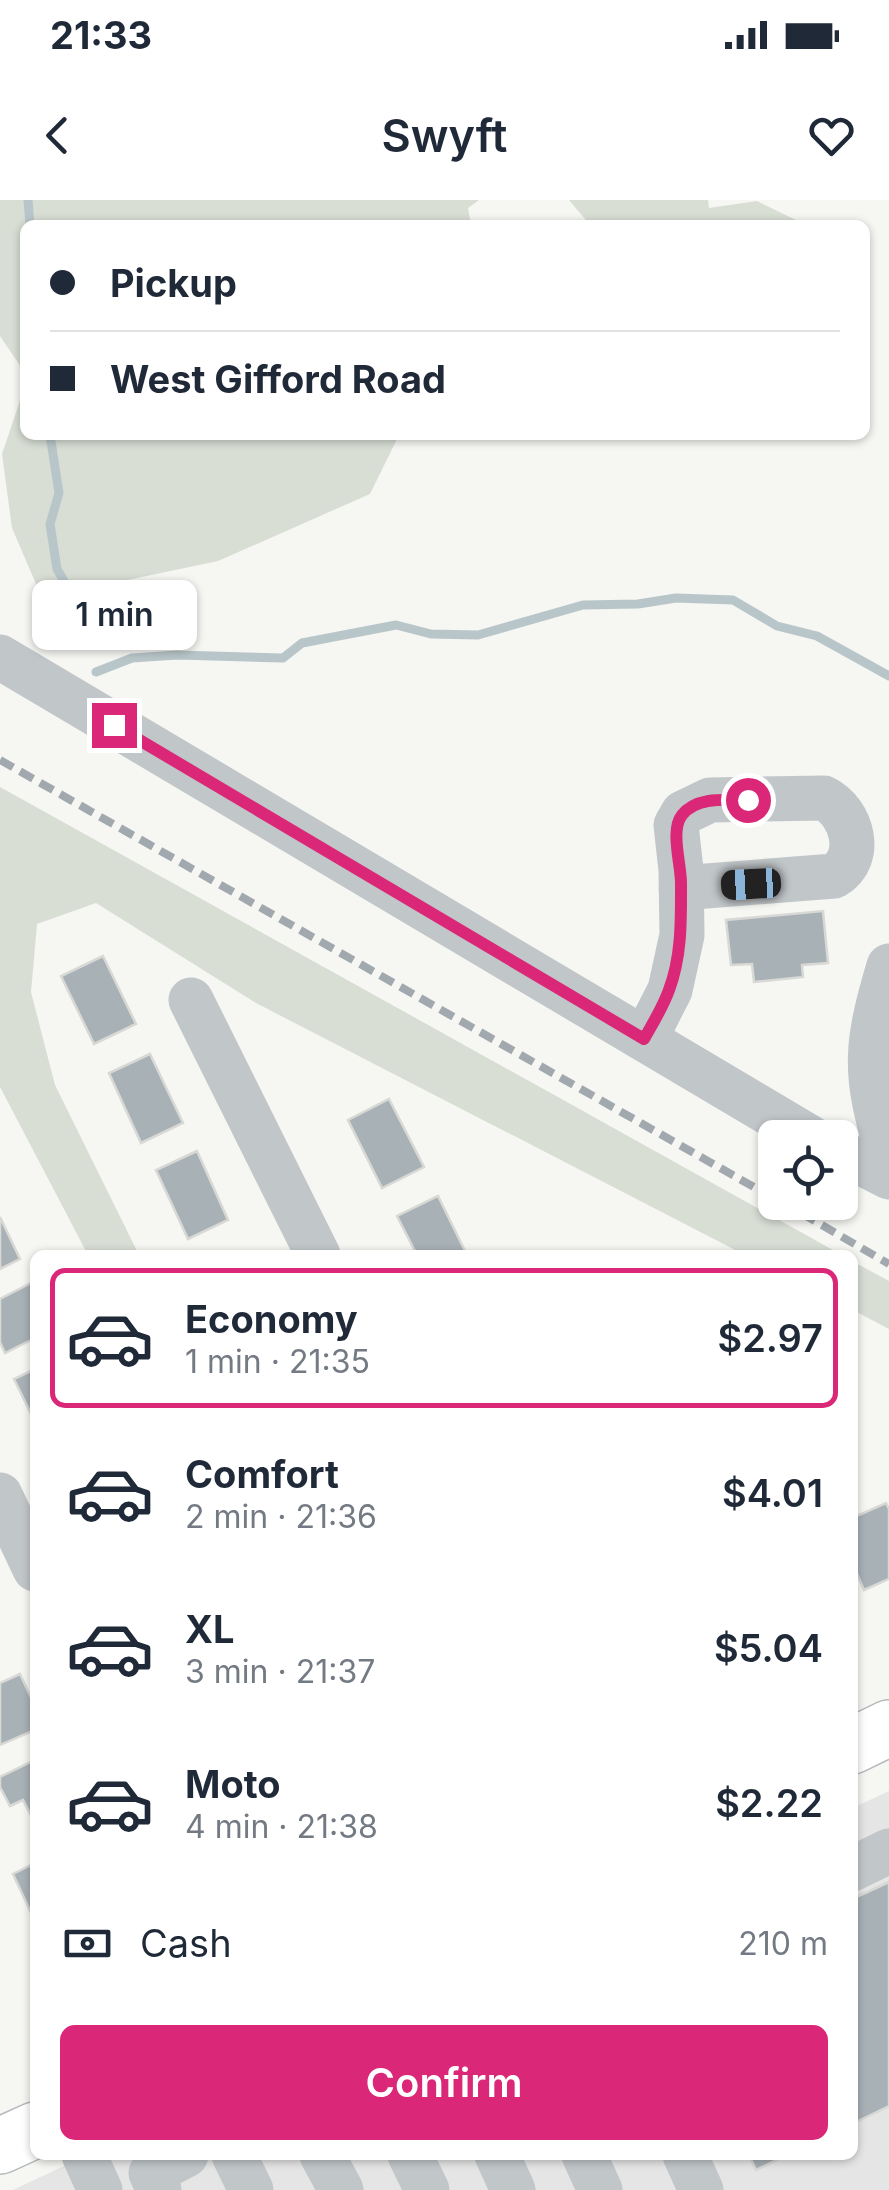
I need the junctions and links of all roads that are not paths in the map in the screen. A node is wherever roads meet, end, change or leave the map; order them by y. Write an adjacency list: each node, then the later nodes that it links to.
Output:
1 (0, 657): 5 (street)
2 (681, 888): 5 (street)
3 (889, 966): 7 (street)
4 (191, 1000): 8 (street)
5 (644, 1039): 6 (street)
6 (781, 1120)
7 (871, 1155)
8 (316, 1250)
9 (0, 1495): 10 (street)
10 (30, 1558)
11 (889, 1728): 12 (main road)
12 (858, 1743)
13 (889, 1851): 14 (street)
14 (858, 1865)
15 (30, 2132): 16 (main road)
16 (0, 2146)
17 (86, 2160): 25 (street)
18 (176, 2160): 26 (street)
19 (236, 2160): 27 (street)
20 (325, 2160): 28 (street)
21 (412, 2160): 29 (street)
22 (499, 2160): 30 (street)
23 (586, 2160): 31 (street)
24 (686, 2160): 32 (street)
25 (100, 2190)
26 (159, 2190)
27 (251, 2190)
28 (341, 2190)
29 (427, 2190)
30 (514, 2190)
31 (600, 2190)
32 (701, 2190)

